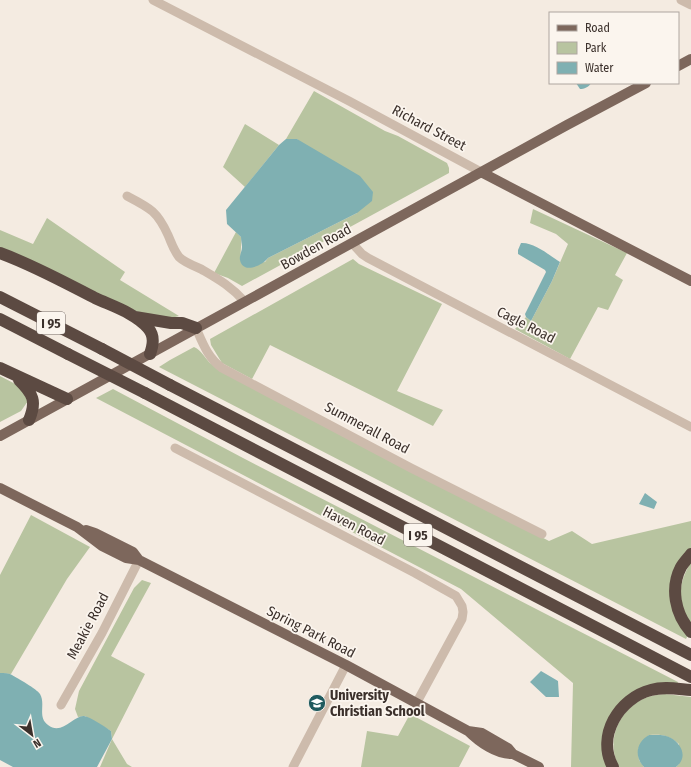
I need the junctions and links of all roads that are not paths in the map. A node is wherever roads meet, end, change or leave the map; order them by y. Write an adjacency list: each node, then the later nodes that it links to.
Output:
1 (153, 0): 3 (street, Richard Street)
2 (681, 0): 4 (street)
3 (173, 4): 8 (street, Richard Street)
4 (691, 5)
5 (691, 59): 6 (main road)
6 (679, 65)
7 (644, 84): 8 (main road, Bowden Road)
8 (481, 172): 10 (main road, Bowden Road); 12 (main road, Richard Street)
9 (127, 196): 14 (street)
10 (352, 243): 14 (main road, Bowden Road); 23 (street, Cagle Road)
11 (0, 253): 15 (highway)
12 (691, 281)
13 (0, 297): 31 (highway, I 95, bridge)
14 (245, 302): 17 (main road, Bowden Road)
15 (132, 316): 17 (highway); 18 (highway)
16 (0, 319): 33 (highway, I 95, bridge)
17 (196, 328): 18 (main road, Bowden Road); 27 (street, Summerall Road)
18 (150, 354): 21 (main road, Bowden Road)
19 (0, 368): 20 (highway)
20 (16, 376): 21 (highway); 22 (highway)
21 (67, 399): 22 (main road, Bowden Road)
22 (29, 420): 24 (main road, Bowden Road)
23 (691, 427)
24 (0, 436)
25 (175, 448): 35 (street, Haven Road)
26 (0, 488): 29 (main road, Spring Park Road)
27 (542, 534)
28 (691, 554): 30 (highway)
29 (139, 560): 32 (main road, Spring Park Road); 36 (street, Meakie Road)
30 (691, 632)
31 (691, 655)
32 (346, 665): 35 (main road, Spring Park Road); 37 (street)
33 (691, 677)
34 (691, 690): 39 (highway)
35 (417, 702): 38 (main road, Spring Park Road)
36 (61, 705)
37 (292, 767)
38 (539, 767)
39 (613, 767)

